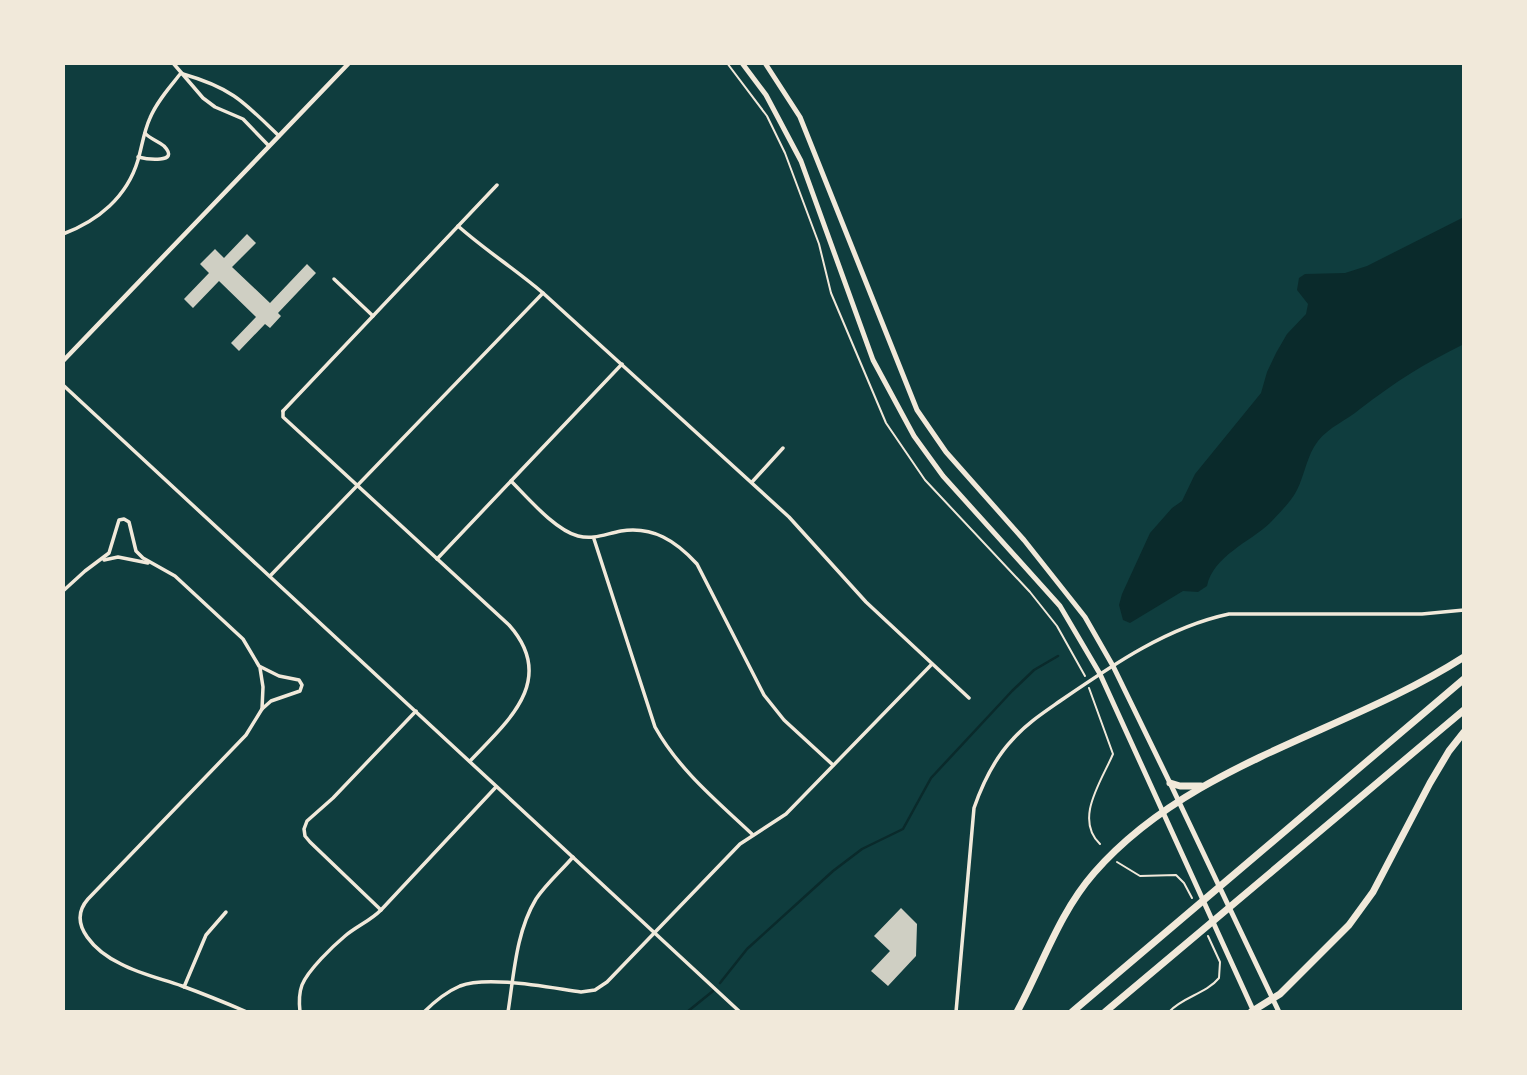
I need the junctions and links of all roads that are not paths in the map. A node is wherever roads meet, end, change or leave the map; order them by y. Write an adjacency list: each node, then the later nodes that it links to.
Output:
1 (63, 63): 2 (street)
2 (69, 63)
3 (173, 63): 7 (street)
4 (349, 63): 9 (street)
5 (741, 63): 36 (main road)
6 (765, 63): 35 (main road)
7 (181, 73): 8 (street); 9 (street); 10 (street)
8 (145, 133): 11 (street); 11 (street)
9 (279, 136): 10 (street)
10 (269, 146): 18 (street)
11 (138, 157): 14 (street)
12 (498, 185): 13 (street)
13 (458, 226): 16 (street); 17 (street)
14 (63, 233)
15 (334, 279): 17 (street)
16 (543, 293): 19 (street); 24 (street)
17 (373, 316): 24 (street)
18 (63, 361)
19 (622, 364): 22 (street); 23 (street)
20 (63, 385): 29 (street)
21 (783, 448): 23 (street)
22 (511, 481): 25 (street); 26 (street)
23 (752, 482): 33 (street)
24 (357, 485): 26 (street); 29 (street)
25 (594, 539): 44 (street); 50 (street)
26 (437, 559): 43 (street)
27 (100, 560): 28 (street); 28 (street); 30 (street)
28 (153, 565): 34 (street)
29 (270, 576): 41 (street)
30 (63, 592)
31 (1464, 610): 35 (street)
32 (1464, 657): 46 (highway)
33 (932, 664): 38 (street); 44 (street)
34 (260, 666): 39 (street); 39 (street)
35 (1112, 666): 36 (street); 45 (main road)
36 (1100, 674): 49 (main road); 64 (street)
37 (1464, 679): 66 (highway)
38 (969, 698)
39 (261, 709): 56 (street)
40 (1464, 710): 67 (highway)
41 (416, 711): 43 (street); 52 (street)
42 (1464, 732): 57 (highway)
43 (470, 761): 47 (street)
44 (833, 765): 50 (street)
45 (1170, 783): 46 (highway); 48 (main road)
46 (1201, 786): 48 (highway)
47 (497, 787): 51 (street); 52 (street)
48 (1179, 802): 49 (highway); 57 (main road)
49 (1163, 813): 58 (main road); 65 (highway)
50 (752, 834): 54 (street)
51 (573, 856): 54 (street); 55 (street)
52 (381, 910): 60 (street)
53 (226, 912): 56 (street)
54 (656, 932): 55 (street); 63 (street)
55 (512, 984): 61 (street); 62 (street)
56 (184, 987): 59 (street)
57 (1272, 999): 58 (highway); 68 (main road)
58 (1253, 1011)
59 (247, 1012)
60 (300, 1012)
61 (424, 1012)
62 (508, 1012)
63 (740, 1012)
64 (956, 1012)
65 (1017, 1012)
66 (1072, 1012)
67 (1105, 1012)
68 (1279, 1012)

